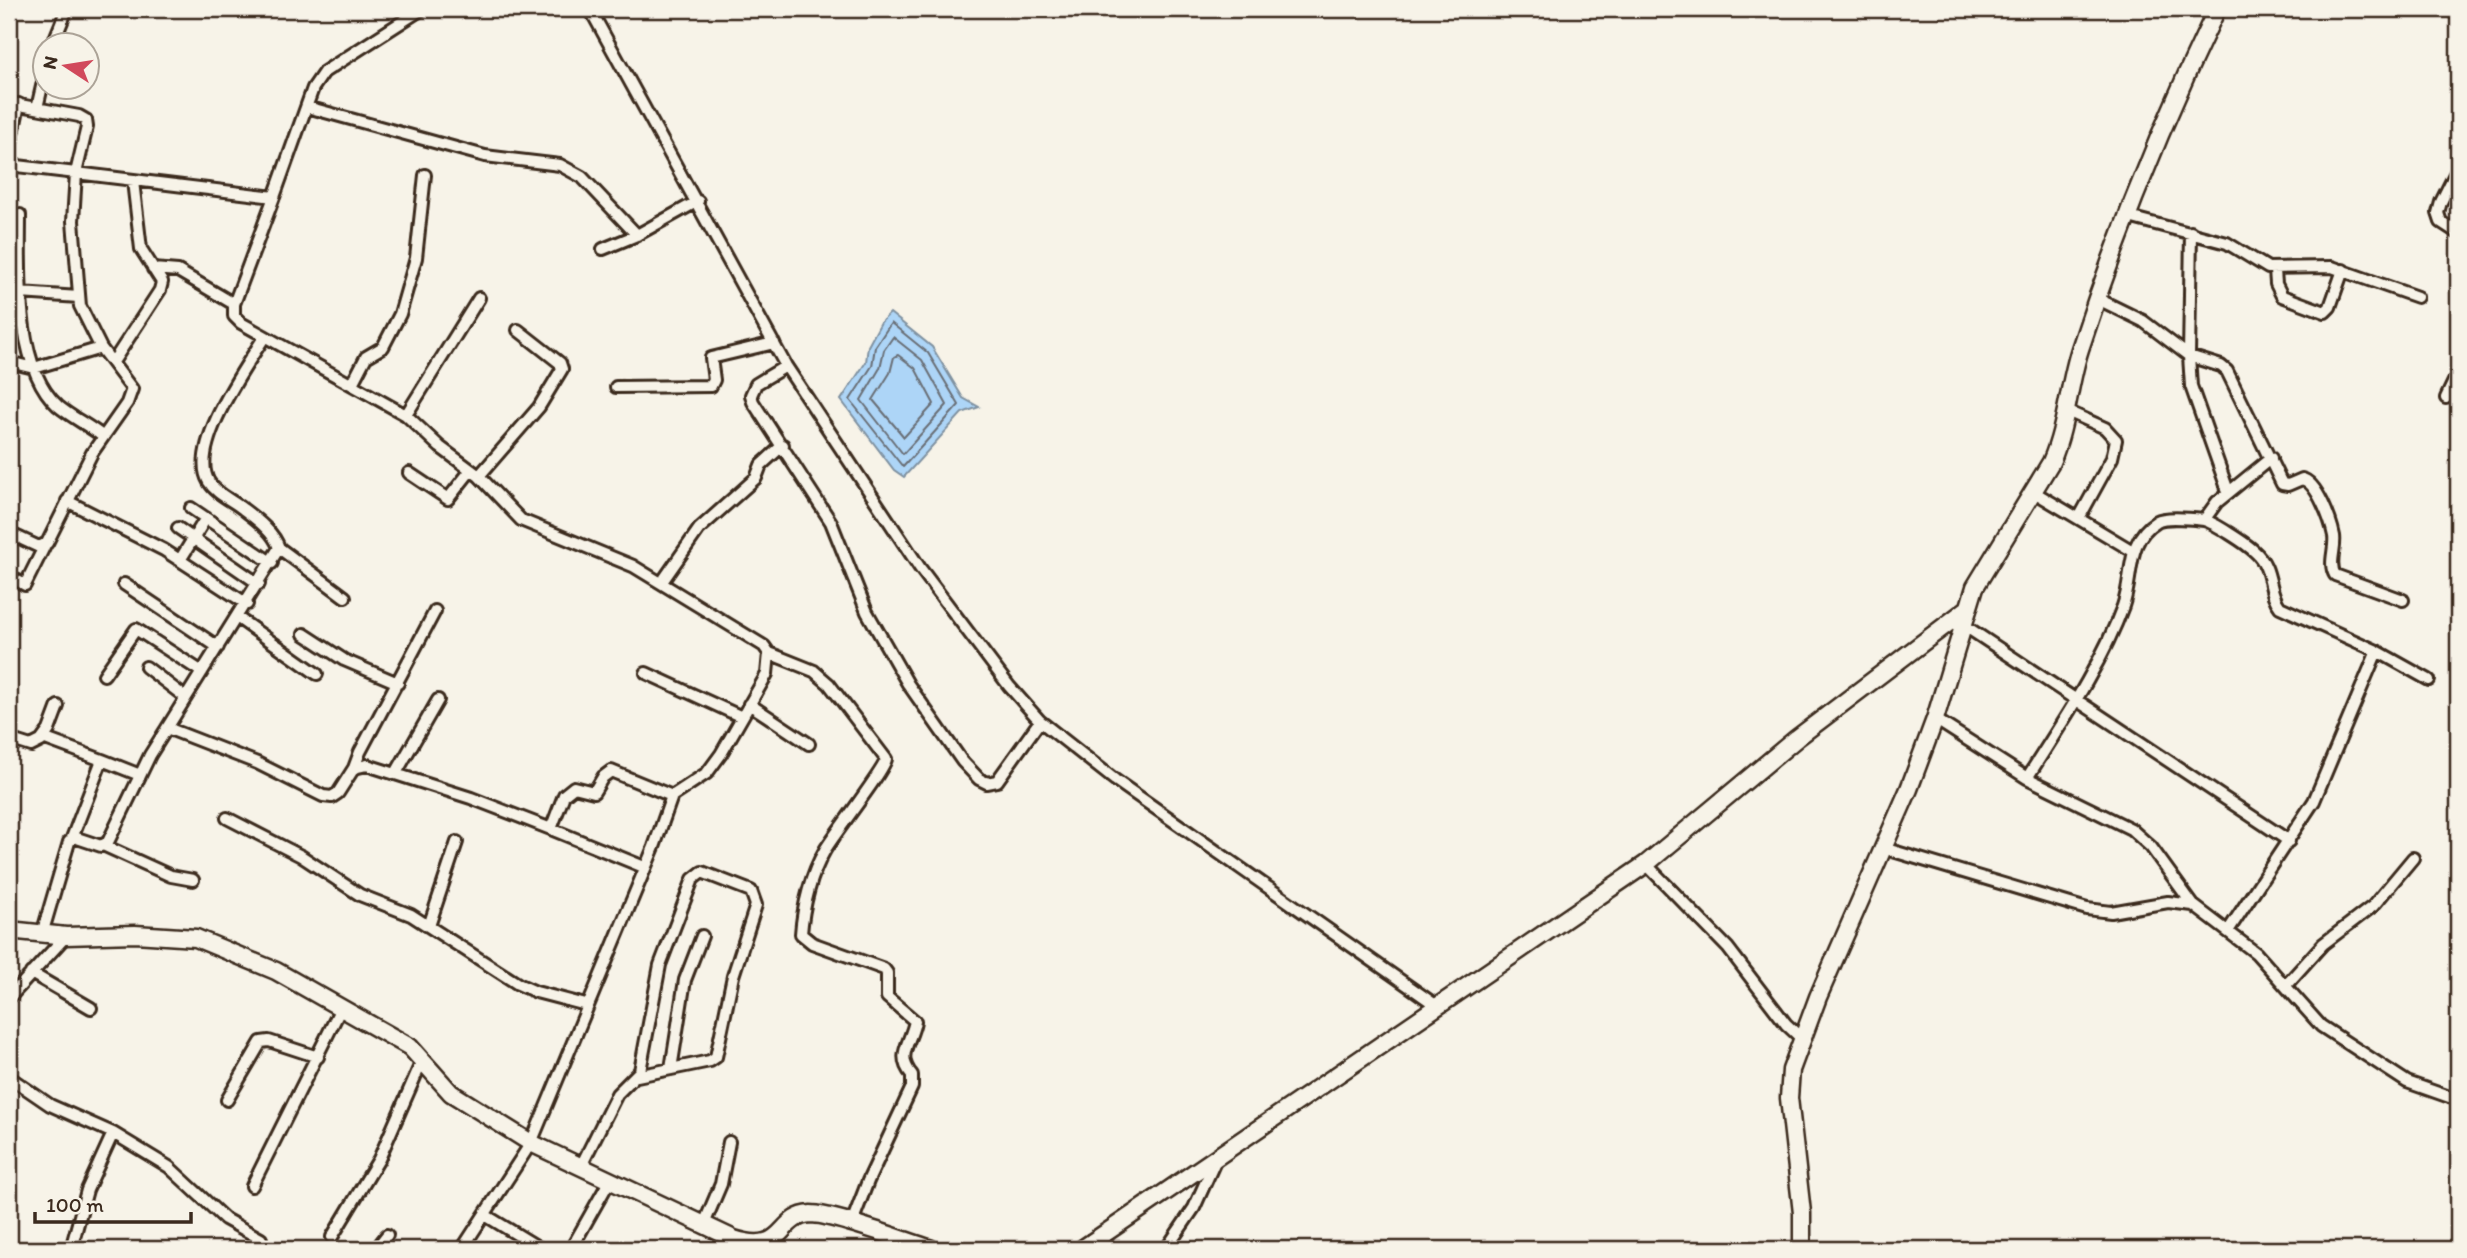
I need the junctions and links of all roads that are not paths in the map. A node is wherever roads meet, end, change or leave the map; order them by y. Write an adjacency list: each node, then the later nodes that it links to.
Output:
1 (67, 9): 5 (street)
2 (422, 9): 8 (street)
3 (590, 9): 17 (street)
4 (2217, 9): 19 (street)
5 (58, 32)
6 (38, 102): 9 (street)
7 (14, 104): 9 (street); 10 (street)
8 (307, 107): 16 (street); 22 (street)
9 (37, 108): 13 (street)
10 (9, 154)
11 (9, 165): 13 (street)
12 (2458, 168): 21 (street)
13 (76, 173): 15 (street); 28 (street)
14 (425, 176): 43 (street)
15 (133, 181): 16 (street); 24 (street)
16 (274, 197): 32 (street)
17 (698, 201): 22 (street); 35 (street)
18 (20, 215): 27 (street)
19 (2129, 217): 20 (street); 31 (street)
20 (2191, 232): 25 (street); 37 (street)
21 (2458, 233)
22 (638, 235): 23 (street)
23 (603, 249)
24 (153, 269): 32 (street); 39 (street)
25 (2275, 270): 26 (street); 26 (street)
26 (2343, 270): 29 (street)
27 (20, 293): 28 (street); 41 (street)
28 (79, 297): 36 (street)
29 (2417, 297)
30 (479, 298): 47 (street)
31 (2098, 299): 37 (street); 46 (street)
32 (234, 304): 34 (street)
33 (517, 330): 52 (street)
34 (263, 339): 43 (street); 64 (street)
35 (774, 343): 40 (street); 44 (street)
36 (101, 348): 39 (street); 41 (street)
37 (2189, 356): 50 (street); 53 (street)
38 (9, 362): 41 (street)
39 (113, 362): 48 (street)
40 (786, 366): 49 (street); 96 (street)
41 (34, 368): 48 (street)
42 (2458, 373): 45 (street)
43 (352, 384): 47 (street)
44 (616, 387)
45 (2446, 398)
46 (2067, 411): 54 (street); 58 (street)
47 (406, 415): 52 (street)
48 (102, 436): 55 (street)
49 (783, 445): 69 (street); 96 (street)
50 (2271, 458): 53 (street); 73 (street)
51 (409, 473): 52 (street)
52 (475, 473): 69 (street)
53 (2228, 491): 59 (street)
54 (2034, 492): 58 (street); 76 (street)
55 (67, 501): 63 (street); 66 (street)
56 (191, 508): 57 (street)
57 (206, 518): 62 (street); 67 (street)
58 (2079, 518): 65 (street)
59 (2204, 520): 65 (street); 80 (street)
60 (178, 528): 62 (street)
61 (9, 533): 63 (street)
62 (193, 539): 66 (street); 71 (street)
63 (44, 547): 68 (street)
64 (279, 548): 67 (street); 72 (street)
65 (2131, 550): 90 (street)
66 (180, 560): 74 (street)
67 (272, 563): 71 (street)
68 (9, 576)
69 (662, 582): 81 (street)
70 (124, 584): 79 (street)
71 (259, 584): 74 (street)
72 (345, 597)
73 (2403, 600)
74 (247, 604): 77 (street)
75 (435, 611): 88 (street)
76 (1965, 616): 90 (street); 95 (street); 115 (street)
77 (238, 618): 79 (street); 85 (street)
78 (304, 634): 88 (street)
79 (218, 647): 83 (street)
80 (2376, 651): 87 (street); 110 (street)
81 (769, 653): 92 (street); 149 (street)
82 (146, 667): 89 (street)
83 (202, 672): 86 (street); 89 (street)
84 (646, 673): 94 (street)
85 (317, 674)
86 (104, 675)
87 (2429, 680)
88 (398, 683): 102 (street)
89 (185, 697): 97 (street)
90 (2075, 698): 105 (street); 110 (street)
91 (438, 700): 103 (street)
92 (749, 704): 94 (street); 100 (street)
93 (58, 706): 98 (street)
94 (742, 717): 106 (street)
95 (1935, 719): 105 (street); 113 (street)
96 (1040, 721): 129 (street)
97 (167, 728): 102 (street); 104 (street)
98 (43, 738): 99 (street); 101 (street)
99 (9, 739)
100 (809, 744)
101 (102, 760): 104 (street); 109 (street)
102 (354, 768): 103 (street)
103 (396, 773): 108 (street)
104 (140, 775): 112 (street)
105 (2027, 778): 118 (street)
106 (672, 796): 108 (street); 116 (street)
107 (227, 818): 119 (street)
108 (551, 829): 116 (street)
109 (72, 838): 112 (street); 122 (street)
110 (2289, 841): 121 (street)
111 (457, 842): 119 (street)
112 (105, 846): 117 (street)
113 (1883, 848): 118 (street); 132 (street)
114 (2413, 858): 126 (street)
115 (1646, 864): 129 (street); 132 (street)
116 (644, 867): 128 (street)
117 (193, 880)
118 (2193, 905): 121 (street)
119 (429, 926): 128 (street)
120 (9, 930): 122 (street)
121 (2228, 931): 126 (street)
122 (42, 934): 123 (street)
123 (66, 936): 125 (street); 131 (street)
124 (702, 936): 135 (street)
125 (31, 974): 127 (street); 130 (street)
126 (2287, 984): 139 (street)
127 (9, 998)
128 (586, 1005): 142 (street)
129 (1437, 1006): 143 (street)
130 (90, 1008)
131 (341, 1008): 133 (street); 134 (street)
132 (1802, 1039): 162 (street)
133 (318, 1056): 138 (street); 146 (street)
134 (422, 1061): 142 (street); 151 (street)
135 (671, 1069): 136 (street); 136 (street)
136 (637, 1076): 144 (street)
137 (9, 1077): 140 (street)
138 (228, 1100)
139 (2458, 1100)
140 (113, 1133): 153 (street); 154 (street)
141 (729, 1142): 148 (street)
142 (531, 1143): 144 (street); 147 (street)
143 (1218, 1156): 160 (street); 161 (street)
144 (581, 1166): 145 (street)
145 (610, 1180): 148 (street); 158 (street)
146 (252, 1186)
147 (485, 1215): 156 (street); 157 (street)
148 (704, 1224): 152 (street)
149 (851, 1225): 152 (street); 159 (street)
150 (387, 1235): 155 (street)
151 (332, 1237)
152 (776, 1246)
153 (71, 1249)
154 (255, 1249)
155 (376, 1249)
156 (462, 1249)
157 (541, 1249)
158 (572, 1249)
159 (932, 1249)
160 (1082, 1249)
161 (1166, 1249)
162 (1802, 1249)

